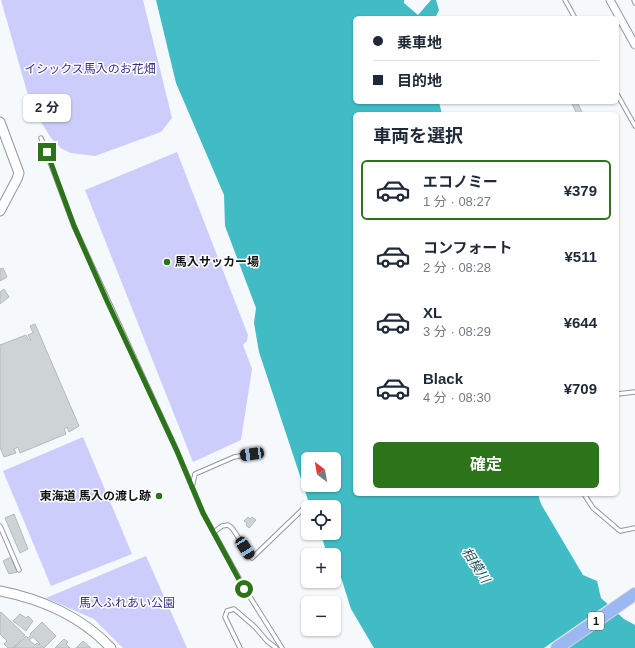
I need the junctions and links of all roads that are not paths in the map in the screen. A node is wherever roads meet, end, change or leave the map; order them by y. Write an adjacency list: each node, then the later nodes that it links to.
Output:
1 (565, 0): 5 (lane)
2 (610, 0): 6 (street)
3 (634, 0): 4 (lane)
4 (635, 3)
5 (574, 16)
6 (619, 16)
7 (619, 16): 8 (street)
8 (635, 45)
9 (619, 98): 11 (lane)
10 (0, 122): 13 (street)
11 (635, 126)
12 (41, 138): 17 (lane)
13 (0, 211)
14 (635, 392): 15 (lane)
15 (619, 394)
16 (252, 454): 17 (lane)
17 (192, 488): 22 (lane)
18 (585, 496): 21 (lane)
19 (301, 511): 22 (lane)
20 (0, 526): 23 (lane)
21 (635, 528)
22 (214, 532): 29 (lane)
23 (19, 570)
24 (0, 591): 26 (street)
25 (635, 594): 30 (highway, 1)
26 (111, 648)
27 (240, 648): 28 (lane)
28 (276, 648)
29 (282, 648)
30 (557, 648)

